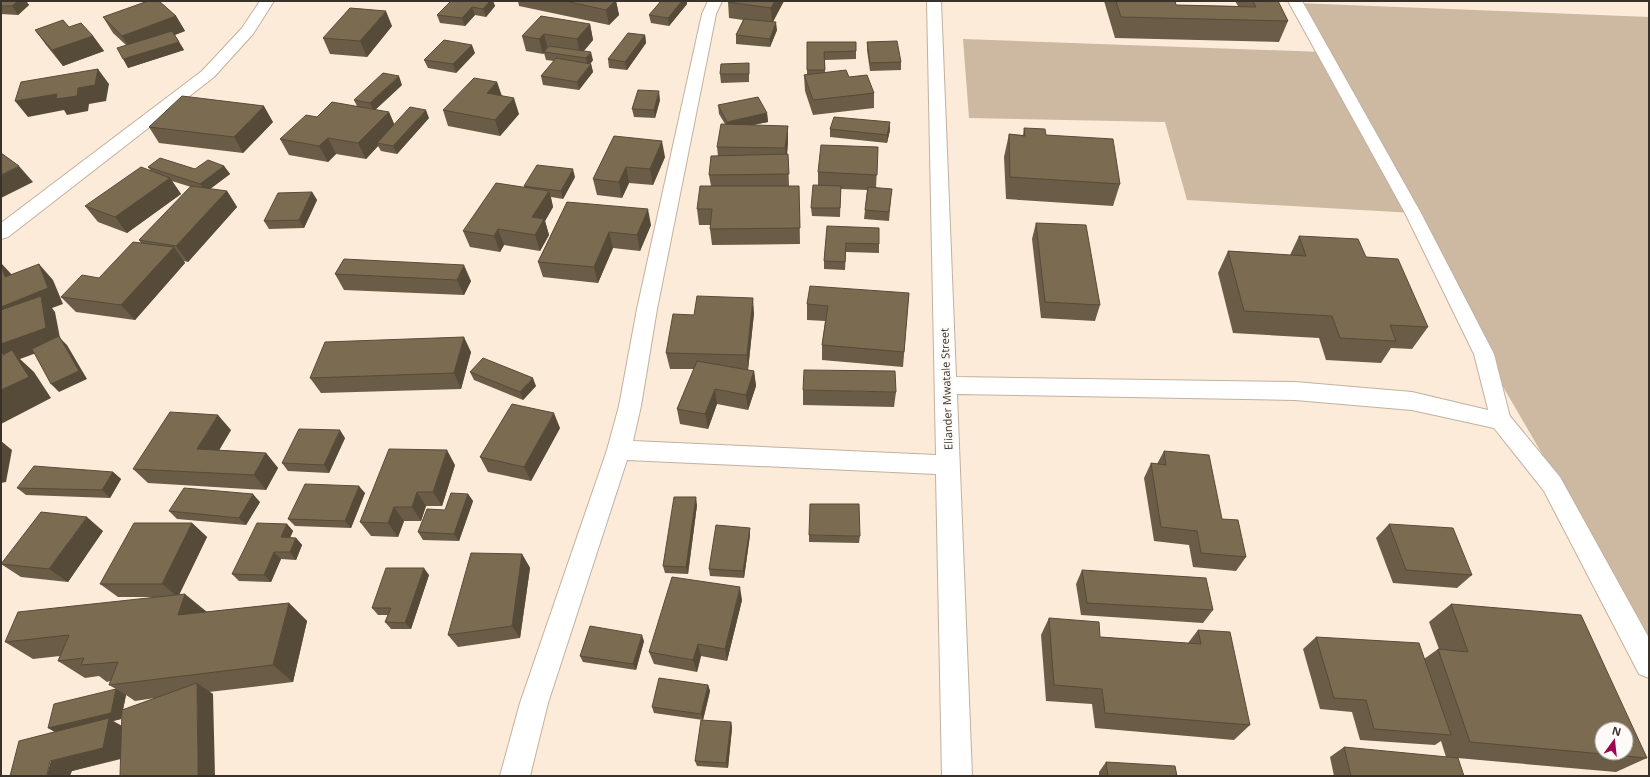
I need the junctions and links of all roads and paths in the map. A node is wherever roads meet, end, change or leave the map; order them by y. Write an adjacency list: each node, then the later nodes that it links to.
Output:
1 (266, 1): 5 (street)
2 (715, 1): 8 (street)
3 (934, 1): 6 (street, Eliander Mwatale Street)
4 (1295, 1): 7 (lane)
5 (1, 233)
6 (945, 385): 7 (street); 9 (street, Eliander Mwatale Street)
7 (1501, 421): 10 (street)
8 (619, 450): 9 (street); 11 (street)
9 (948, 465): 12 (street, Eliander Mwatale Street)
10 (1649, 665)
11 (515, 776)
12 (957, 776)

